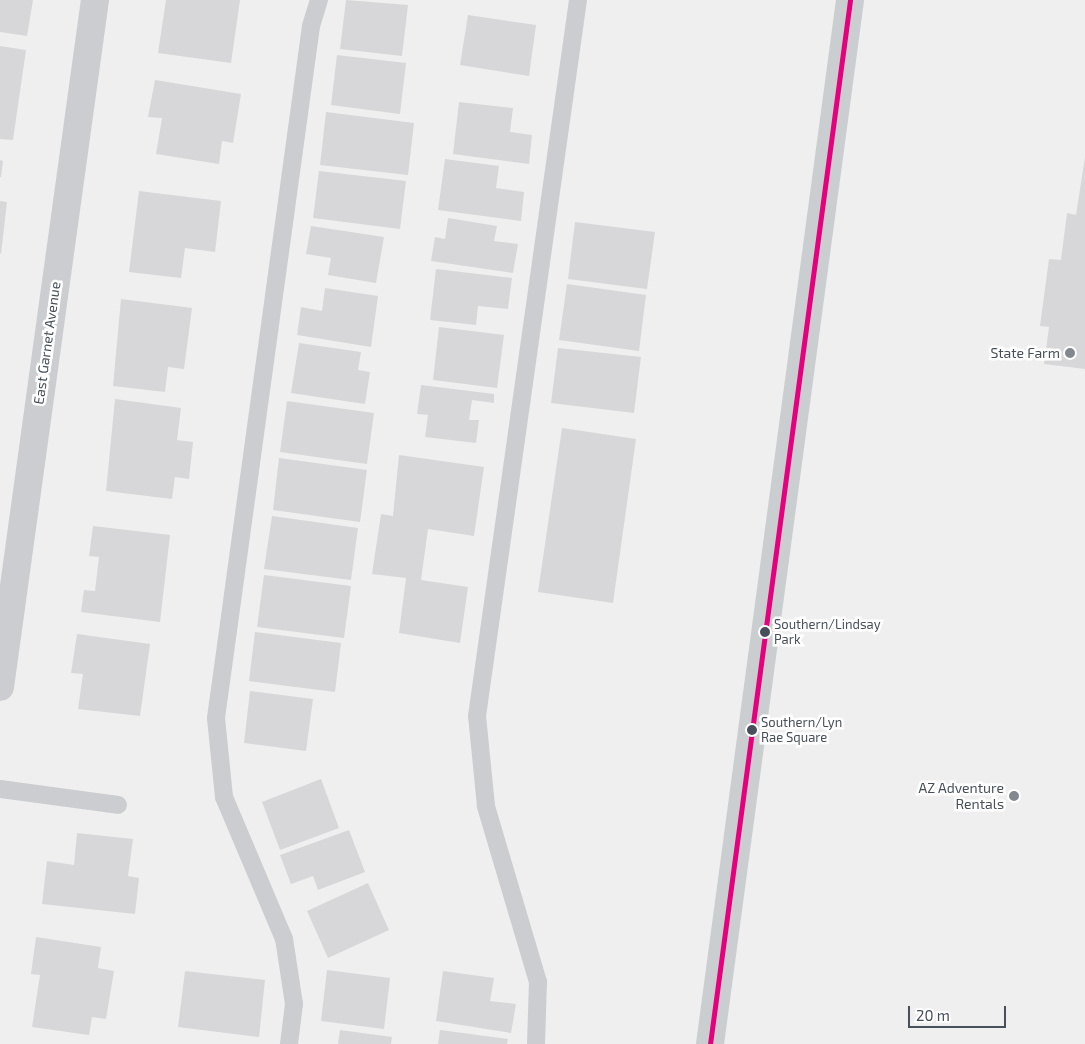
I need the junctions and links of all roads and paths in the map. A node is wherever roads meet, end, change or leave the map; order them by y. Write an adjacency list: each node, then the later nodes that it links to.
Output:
1 (95, 0): 5 (street, East Garnet Avenue)
2 (319, 0): 8 (lane)
3 (578, 0): 9 (lane)
4 (850, 0): 10 (main road)
5 (0, 687)
6 (0, 789): 7 (lane)
7 (118, 805)
8 (289, 1044)
9 (536, 1044)
10 (710, 1044)

